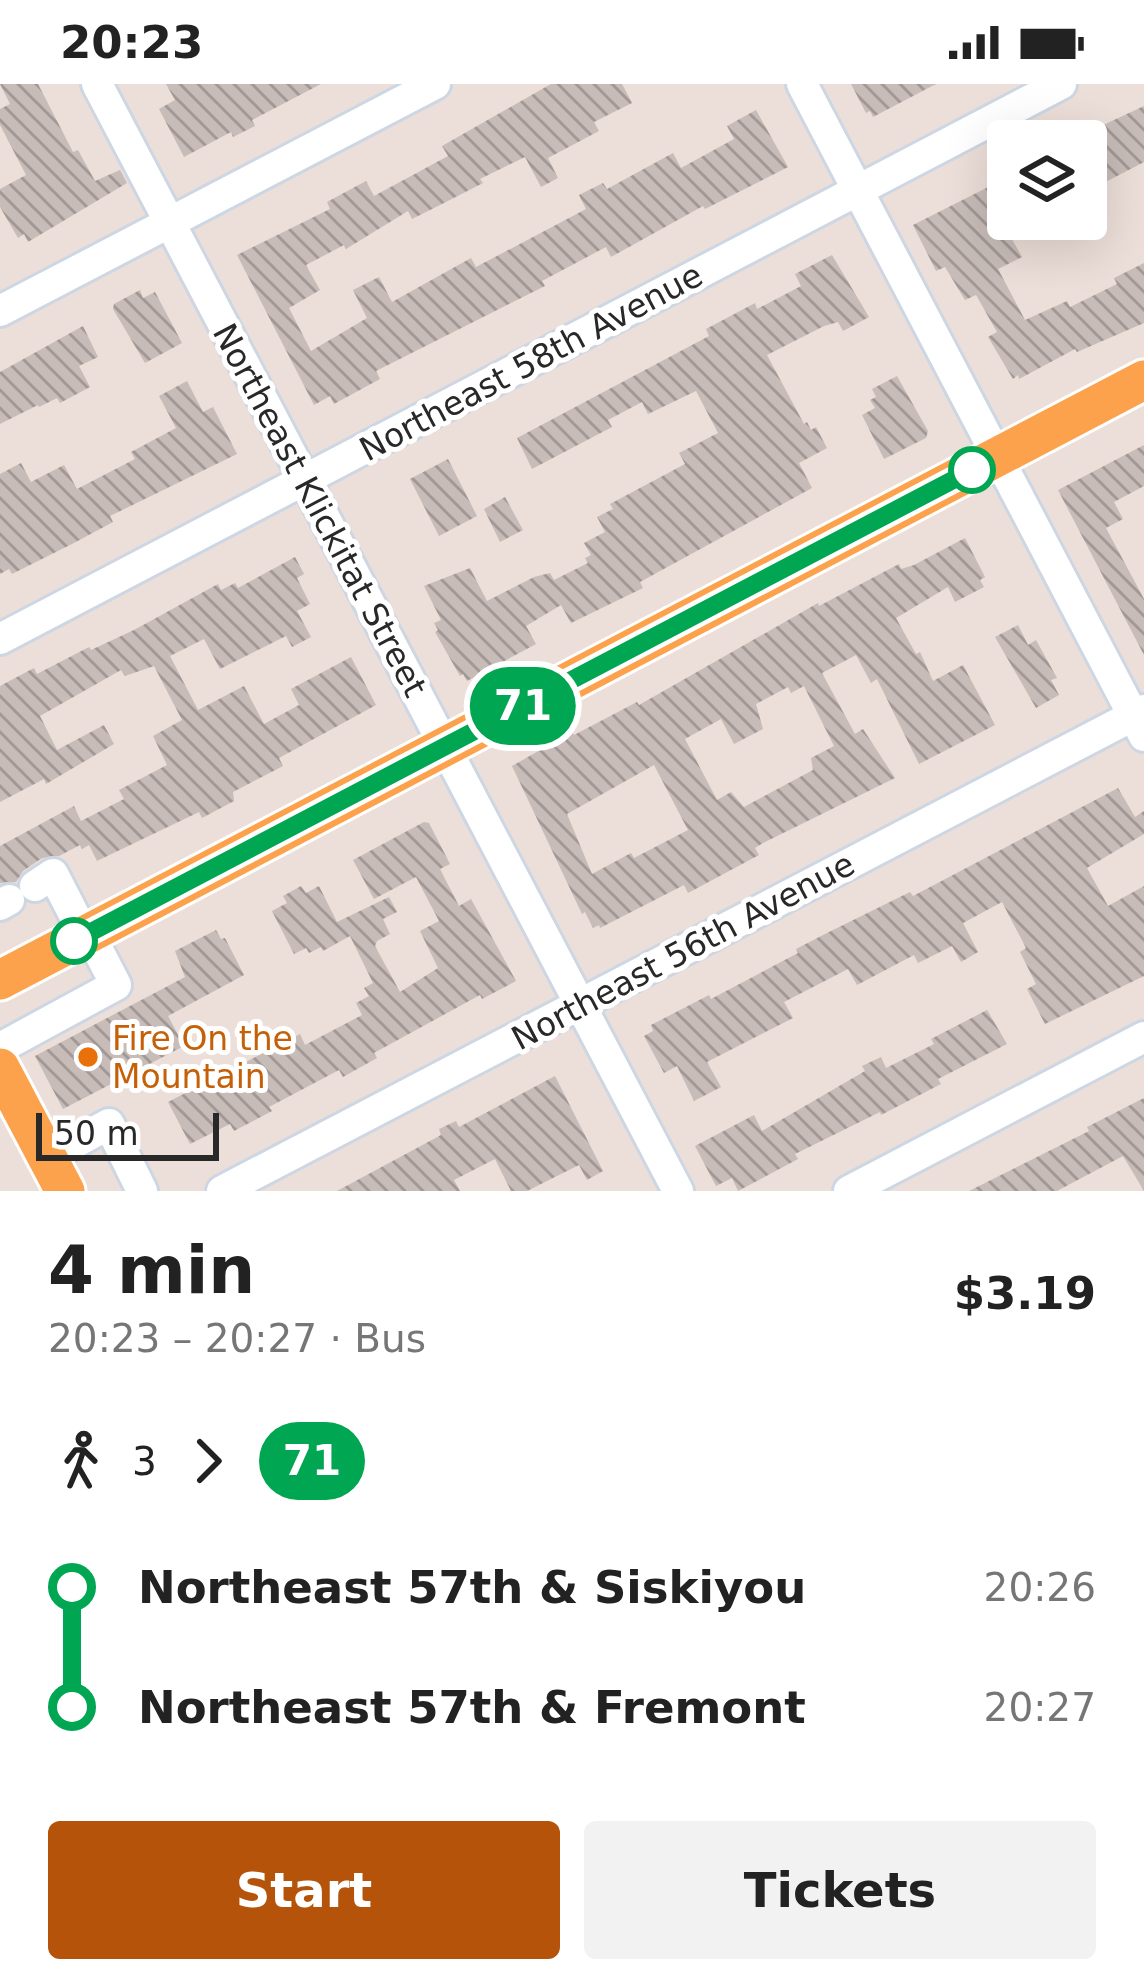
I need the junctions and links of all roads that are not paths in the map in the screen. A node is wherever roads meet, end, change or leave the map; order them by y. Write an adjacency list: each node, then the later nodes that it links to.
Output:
1 (98, 84): 6 (street, Northeast Klickitat Street)
2 (435, 84): 6 (street)
3 (802, 84): 5 (street)
4 (1061, 84): 5 (street, Northeast 58th Avenue)
5 (858, 190): 9 (street); 10 (street, Northeast 58th Avenue)
6 (170, 223): 7 (street); 10 (street, Northeast Klickitat Street)
7 (0, 311)
8 (1144, 380): 9 (main road)
9 (997, 457): 12 (street); 13 (main road)
10 (305, 481): 11 (street, Northeast 58th Avenue); 13 (street, Northeast Klickitat Street)
11 (0, 639)
12 (1140, 720): 17 (street, Northeast 56th Avenue)
13 (443, 748): 15 (main road); 17 (street, Northeast Klickitat Street)
14 (14, 897): 15 (street)
15 (87, 934): 16 (main road); 19 (street)
16 (5, 966)
17 (580, 1005): 23 (street, Northeast 56th Avenue); 24 (street, Northeast Klickitat Street)
18 (1144, 1037): 25 (street)
19 (0, 1048)
20 (0, 1068): 21 (main road)
21 (56, 1175): 22 (street)
22 (142, 1191)
23 (222, 1191)
24 (678, 1191)
25 (849, 1191)

